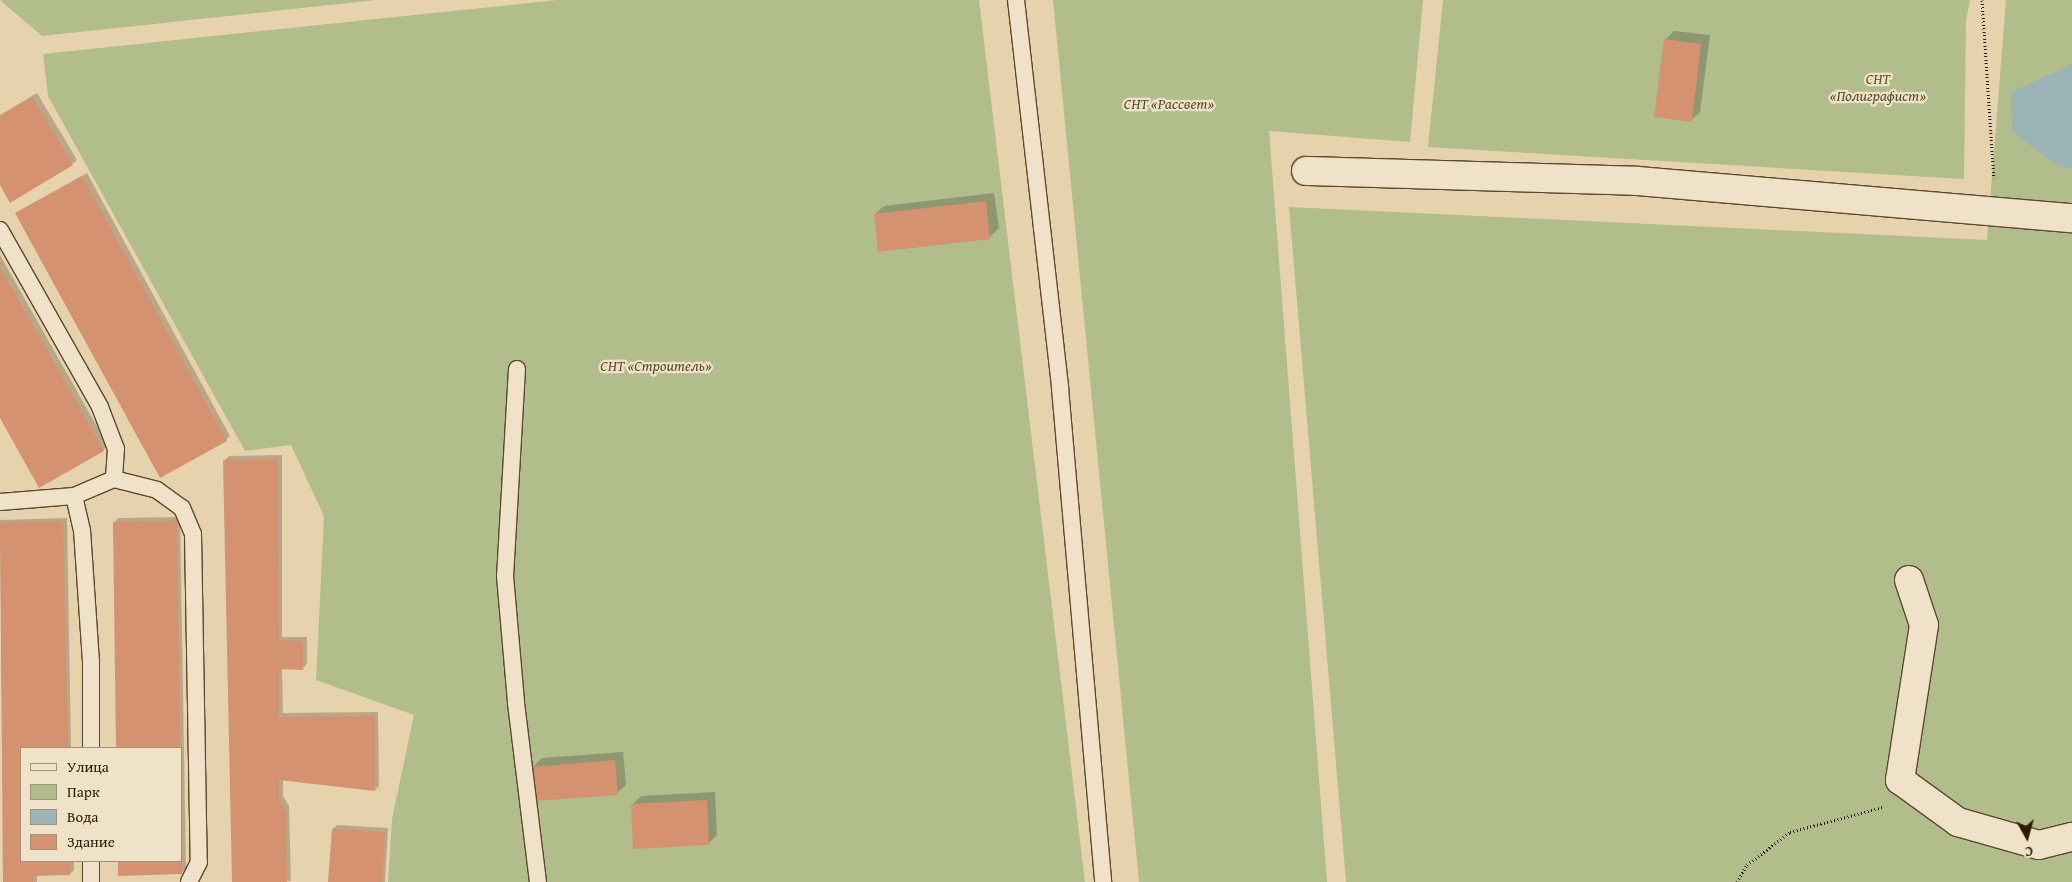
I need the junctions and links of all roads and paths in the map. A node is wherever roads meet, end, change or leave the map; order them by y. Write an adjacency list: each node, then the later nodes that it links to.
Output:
1 (1016, 0): 19 (lane)
2 (1982, 0): 4 (path)
3 (1306, 171): 4 (street)
4 (1996, 209): 5 (street)
5 (2072, 218)
6 (0, 230): 8 (lane)
7 (517, 369): 18 (lane)
8 (114, 479): 9 (lane); 17 (lane)
9 (74, 496): 10 (lane); 12 (lane)
10 (0, 502)
11 (1909, 580): 13 (street)
12 (91, 747)
13 (1926, 798): 14 (street); 20 (path)
14 (2072, 837)
15 (91, 862): 16 (lane)
16 (91, 882)
17 (189, 882)
18 (538, 882)
19 (1103, 882)
20 (1737, 882)

